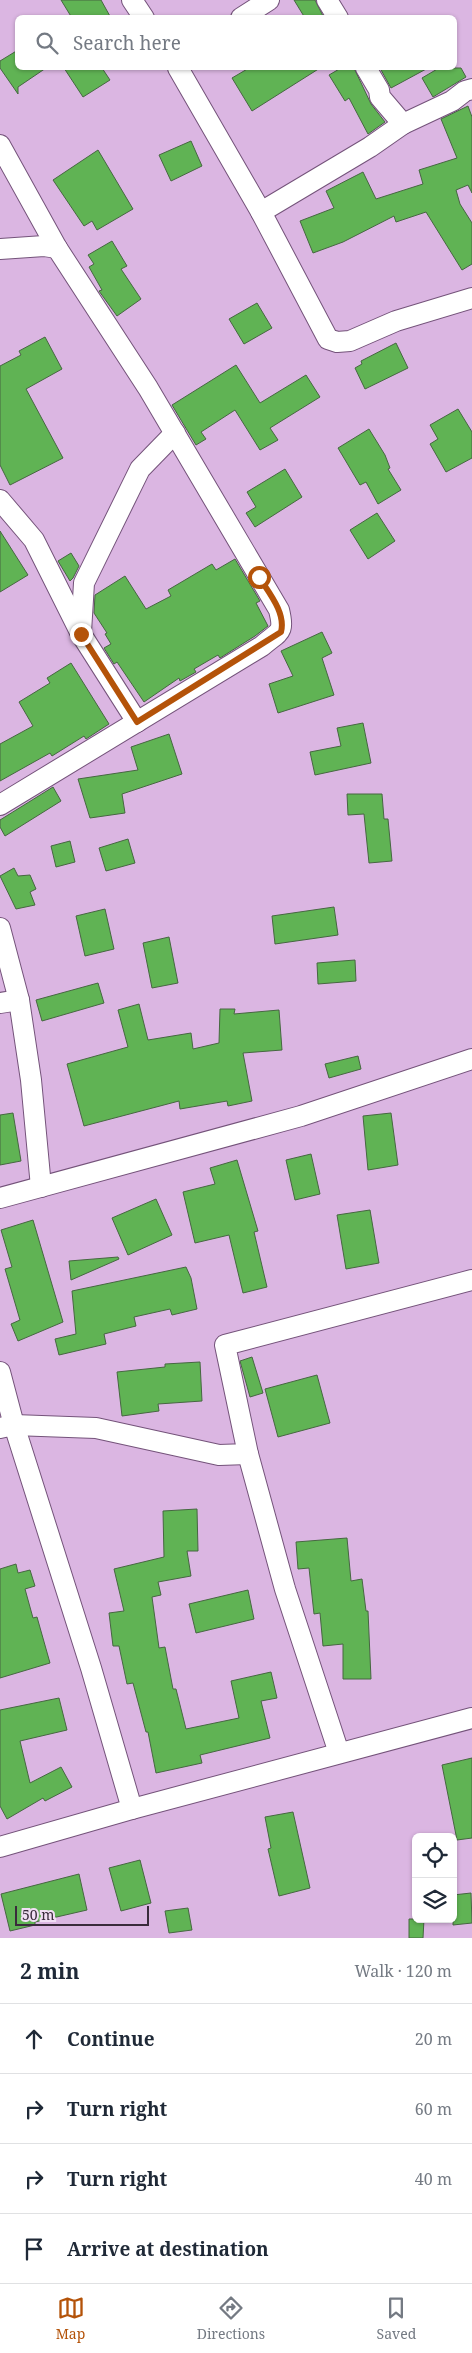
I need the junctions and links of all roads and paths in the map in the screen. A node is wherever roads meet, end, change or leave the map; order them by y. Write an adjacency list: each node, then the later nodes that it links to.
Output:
1 (132, 0): 4 (street)
2 (269, 0): 5 (street)
3 (327, 0): 6 (street)
4 (142, 15)
5 (246, 15)
6 (336, 15)
7 (179, 70): 12 (street)
8 (367, 70): 10 (street)
9 (472, 89): 10 (street)
10 (403, 124): 12 (street)
11 (0, 145): 13 (street)
12 (261, 212): 15 (street)
13 (58, 248): 14 (street); 16 (street)
14 (0, 249)
15 (472, 298)
16 (174, 434): 18 (street); 19 (street)
17 (0, 500): 18 (street)
18 (81, 634): 19 (street)
19 (137, 722): 20 (street)
20 (0, 805)
21 (0, 928): 22 (street)
22 (9, 1002): 24 (street)
23 (472, 1060): 24 (street)
24 (41, 1187): 25 (street)
25 (0, 1198)
26 (472, 1280): 29 (street)
27 (0, 1372): 28 (street)
28 (7, 1427): 29 (street); 32 (street)
29 (248, 1454): 31 (street)
30 (472, 1718): 31 (street)
31 (340, 1753): 32 (street)
32 (132, 1809): 33 (street)
33 (0, 1847)

